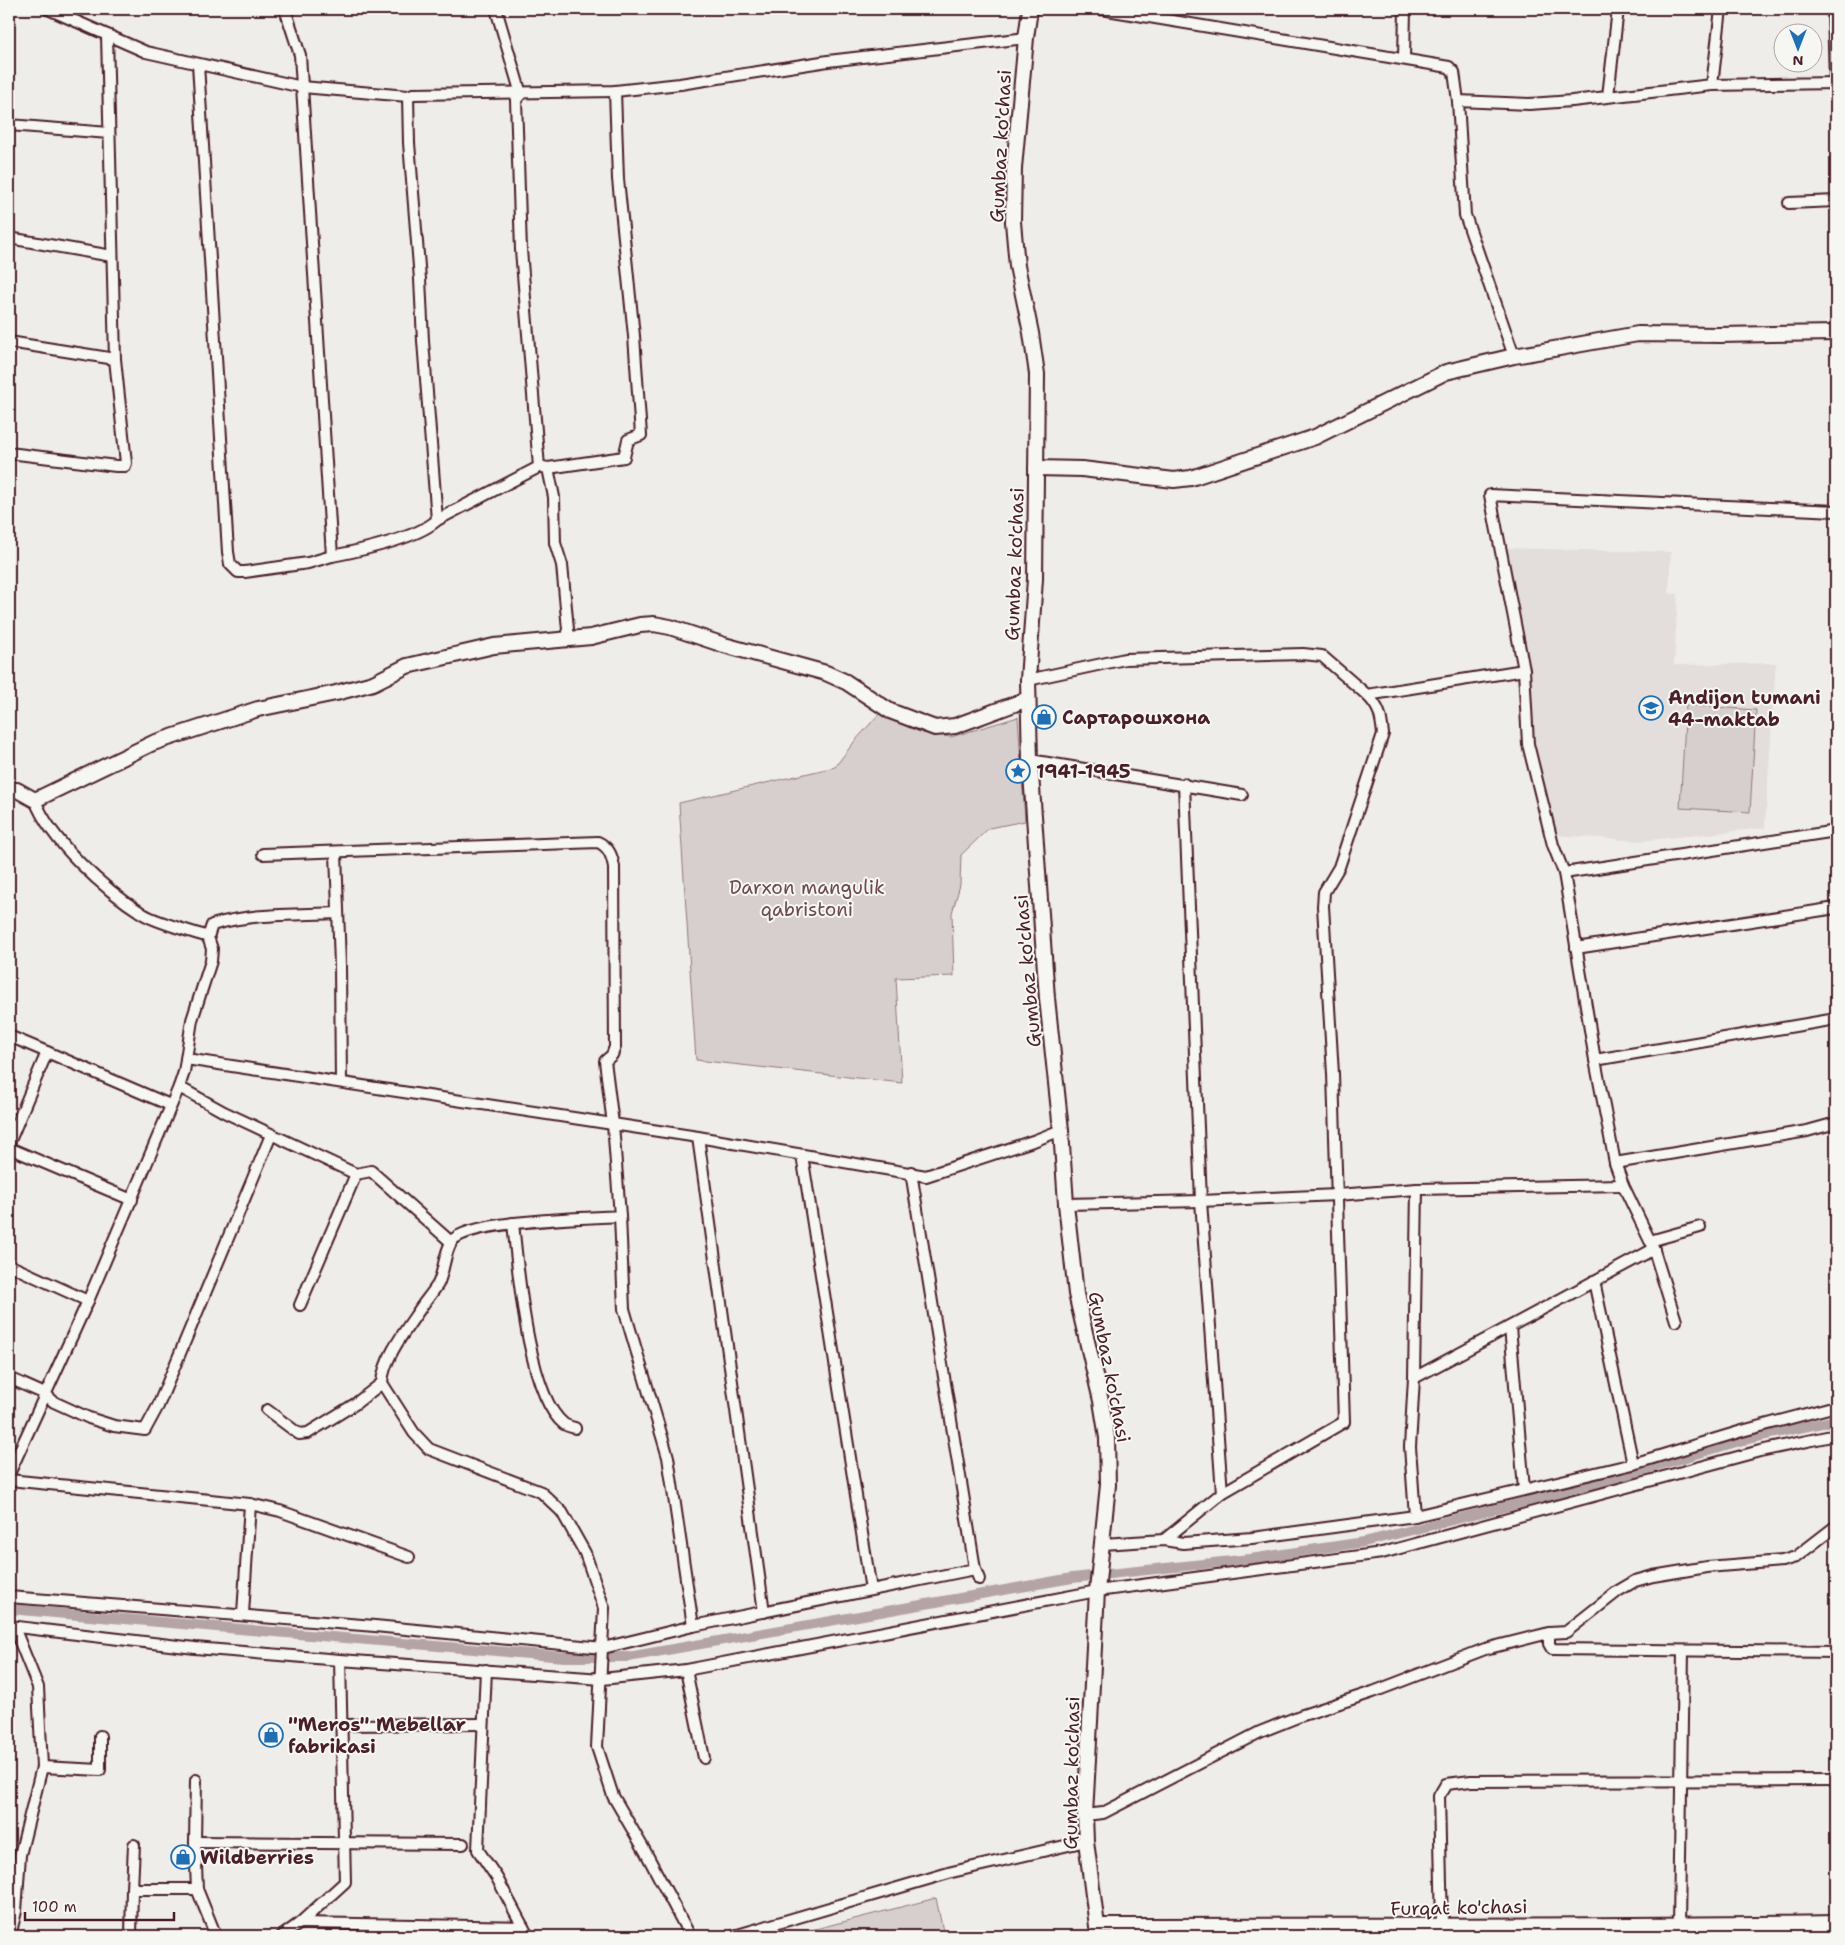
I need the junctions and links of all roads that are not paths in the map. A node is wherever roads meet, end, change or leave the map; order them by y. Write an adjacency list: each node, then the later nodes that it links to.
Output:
1 (48, 9): 10 (street)
2 (285, 9): 16 (street)
3 (496, 9): 18 (street)
4 (1030, 9): 11 (main road, Gumbaz ko'chasi)
5 (1102, 9): 12 (street)
6 (1405, 9): 12 (street)
7 (1618, 9): 20 (street)
8 (1721, 9): 15 (street)
9 (1833, 9): 14 (street)
10 (107, 35): 13 (street); 23 (street)
11 (1026, 38): 17 (street); 34 (main road, Gumbaz ko'chasi)
12 (1404, 59): 21 (street)
13 (198, 64): 16 (street); 37 (street)
14 (1836, 84): 15 (street)
15 (1712, 85): 20 (street)
16 (302, 87): 19 (street); 37 (street)
17 (615, 91): 18 (street); 33 (street)
18 (521, 94): 19 (street); 33 (street)
19 (408, 96): 36 (street)
20 (1608, 96): 21 (street)
21 (1458, 101): 30 (street)
22 (9, 125): 23 (street)
23 (109, 133): 27 (street)
24 (1836, 201): 25 (street)
25 (1789, 203)
26 (9, 238): 27 (street)
27 (112, 256): 31 (street)
28 (1836, 333): 30 (main road)
29 (9, 342): 31 (street)
30 (1514, 356): 34 (main road)
31 (115, 359): 32 (street)
32 (9, 453)
33 (543, 467): 36 (street); 38 (street)
34 (1036, 468): 40 (main road, Gumbaz ko'chasi)
35 (1836, 511): 39 (street)
36 (437, 520): 37 (street)
37 (332, 556)
38 (569, 640): 42 (main road); 47 (main road)
39 (1524, 670): 41 (street); 51 (street)
40 (1028, 680): 41 (street); 42 (main road, Gumbaz ko'chasi)
41 (1367, 695): 77 (street)
42 (1028, 699): 43 (main road, Gumbaz ko'chasi)
43 (1030, 760): 44 (street); 66 (main road, Gumbaz ko'chasi)
44 (1184, 784): 46 (street); 79 (street)
45 (9, 790): 47 (main road)
46 (1242, 795)
47 (35, 800): 54 (street)
48 (1836, 831): 51 (street)
49 (336, 853): 50 (street); 53 (street); 65 (street)
50 (263, 854)
51 (1564, 873): 55 (street)
52 (1836, 908): 55 (street)
53 (338, 913): 54 (street); 61 (street)
54 (208, 937): 59 (street)
55 (1576, 948): 60 (street)
56 (1836, 1019): 60 (street)
57 (9, 1036): 58 (street)
58 (46, 1052): 63 (street); 69 (street)
59 (186, 1059): 61 (street); 62 (street)
60 (1594, 1060): 72 (street)
61 (340, 1082): 65 (street)
62 (178, 1087): 63 (street); 67 (street)
63 (170, 1105): 78 (street)
64 (1836, 1123): 72 (street)
65 (612, 1124): 68 (street); 81 (street)
66 (1061, 1130): 73 (street); 80 (main road, Gumbaz ko'chasi)
67 (271, 1135): 74 (street); 95 (street)
68 (698, 1137): 71 (street); 114 (street)
69 (9, 1143)
70 (9, 1148): 78 (street)
71 (802, 1154): 73 (street); 111 (street)
72 (1615, 1163): 75 (street)
73 (911, 1172): 111 (street)
74 (356, 1174): 84 (street); 89 (street)
75 (1622, 1185): 76 (street); 85 (street)
76 (1417, 1189): 77 (street); 93 (street)
77 (1337, 1195): 79 (street); 104 (street)
78 (132, 1200): 88 (street)
79 (1201, 1201): 80 (street); 104 (street)
80 (1066, 1204): 109 (main road, Gumbaz ko'chasi)
81 (620, 1216): 82 (street); 117 (street)
82 (512, 1223): 84 (street); 98 (street)
83 (1700, 1227): 85 (street)
84 (451, 1242): 94 (street)
85 (1652, 1245): 87 (street); 90 (street)
86 (9, 1265): 88 (street)
87 (1594, 1281): 91 (street); 100 (street)
88 (88, 1301): 95 (street)
89 (300, 1304)
90 (1676, 1321)
91 (1510, 1327): 93 (street); 103 (street)
92 (9, 1378): 95 (street)
93 (1414, 1378): 106 (street)
94 (382, 1383): 97 (street); 120 (street)
95 (45, 1394): 101 (street)
96 (1836, 1406): 100 (street)
97 (267, 1410)
98 (575, 1428)
99 (1836, 1435): 112 (street)
100 (1633, 1464): 103 (street)
101 (9, 1474)
102 (9, 1480): 105 (street)
103 (1524, 1489): 106 (street)
104 (1222, 1493): 108 (street)
105 (250, 1504): 110 (street); 115 (street)
106 (1416, 1516): 108 (street)
107 (1836, 1526): 118 (street)
108 (1164, 1540): 109 (street)
109 (1103, 1544): 112 (main road, Gumbaz ko'chasi)
110 (409, 1557)
111 (871, 1590): 114 (street)
112 (1097, 1591): 124 (street); 134 (main road, Gumbaz ko'chasi)
113 (9, 1597): 115 (street)
114 (764, 1612): 117 (street)
115 (244, 1614): 120 (street)
116 (12, 1626): 122 (street); 130 (street)
117 (693, 1626): 120 (street)
118 (1549, 1633): 119 (street); 134 (street)
119 (1682, 1651): 121 (street); 132 (street)
120 (603, 1652): 125 (street)
121 (1836, 1652)
122 (340, 1660): 123 (street); 127 (street)
123 (486, 1670): 125 (street); 126 (street)
124 (686, 1670): 125 (street); 129 (street)
125 (602, 1676): 153 (street)
126 (483, 1724): 127 (street); 148 (street)
127 (342, 1725): 137 (street)
128 (100, 1736): 130 (street)
129 (704, 1758)
130 (42, 1767): 149 (street)
131 (196, 1780): 136 (street)
132 (1680, 1780): 133 (street); 144 (street); 147 (street)
133 (1836, 1780)
134 (1085, 1815): 135 (main road, Gumbaz ko'chasi)
135 (1086, 1841): 145 (main road, Gumbaz ko'chasi); 154 (street)
136 (195, 1842): 137 (street); 140 (street)
137 (344, 1843): 138 (street); 142 (street)
138 (463, 1844)
139 (134, 1845): 141 (street)
140 (197, 1888): 141 (street); 151 (street)
141 (132, 1889): 150 (street)
142 (300, 1923): 148 (street); 152 (street)
143 (1836, 1923): 144 (main road, Furqat ko'chasi)
144 (1679, 1926): 147 (main road, Furqat ko'chasi)
145 (1097, 1931): 146 (main road, Furqat ko'chasi); 155 (main road)
146 (1424, 1931): 147 (main road, Furqat ko'chasi)
147 (1442, 1931)
148 (525, 1932)
149 (10, 1936)
150 (131, 1936)
151 (216, 1936)
152 (282, 1936)
153 (690, 1936)
154 (734, 1936)
155 (1107, 1936)

